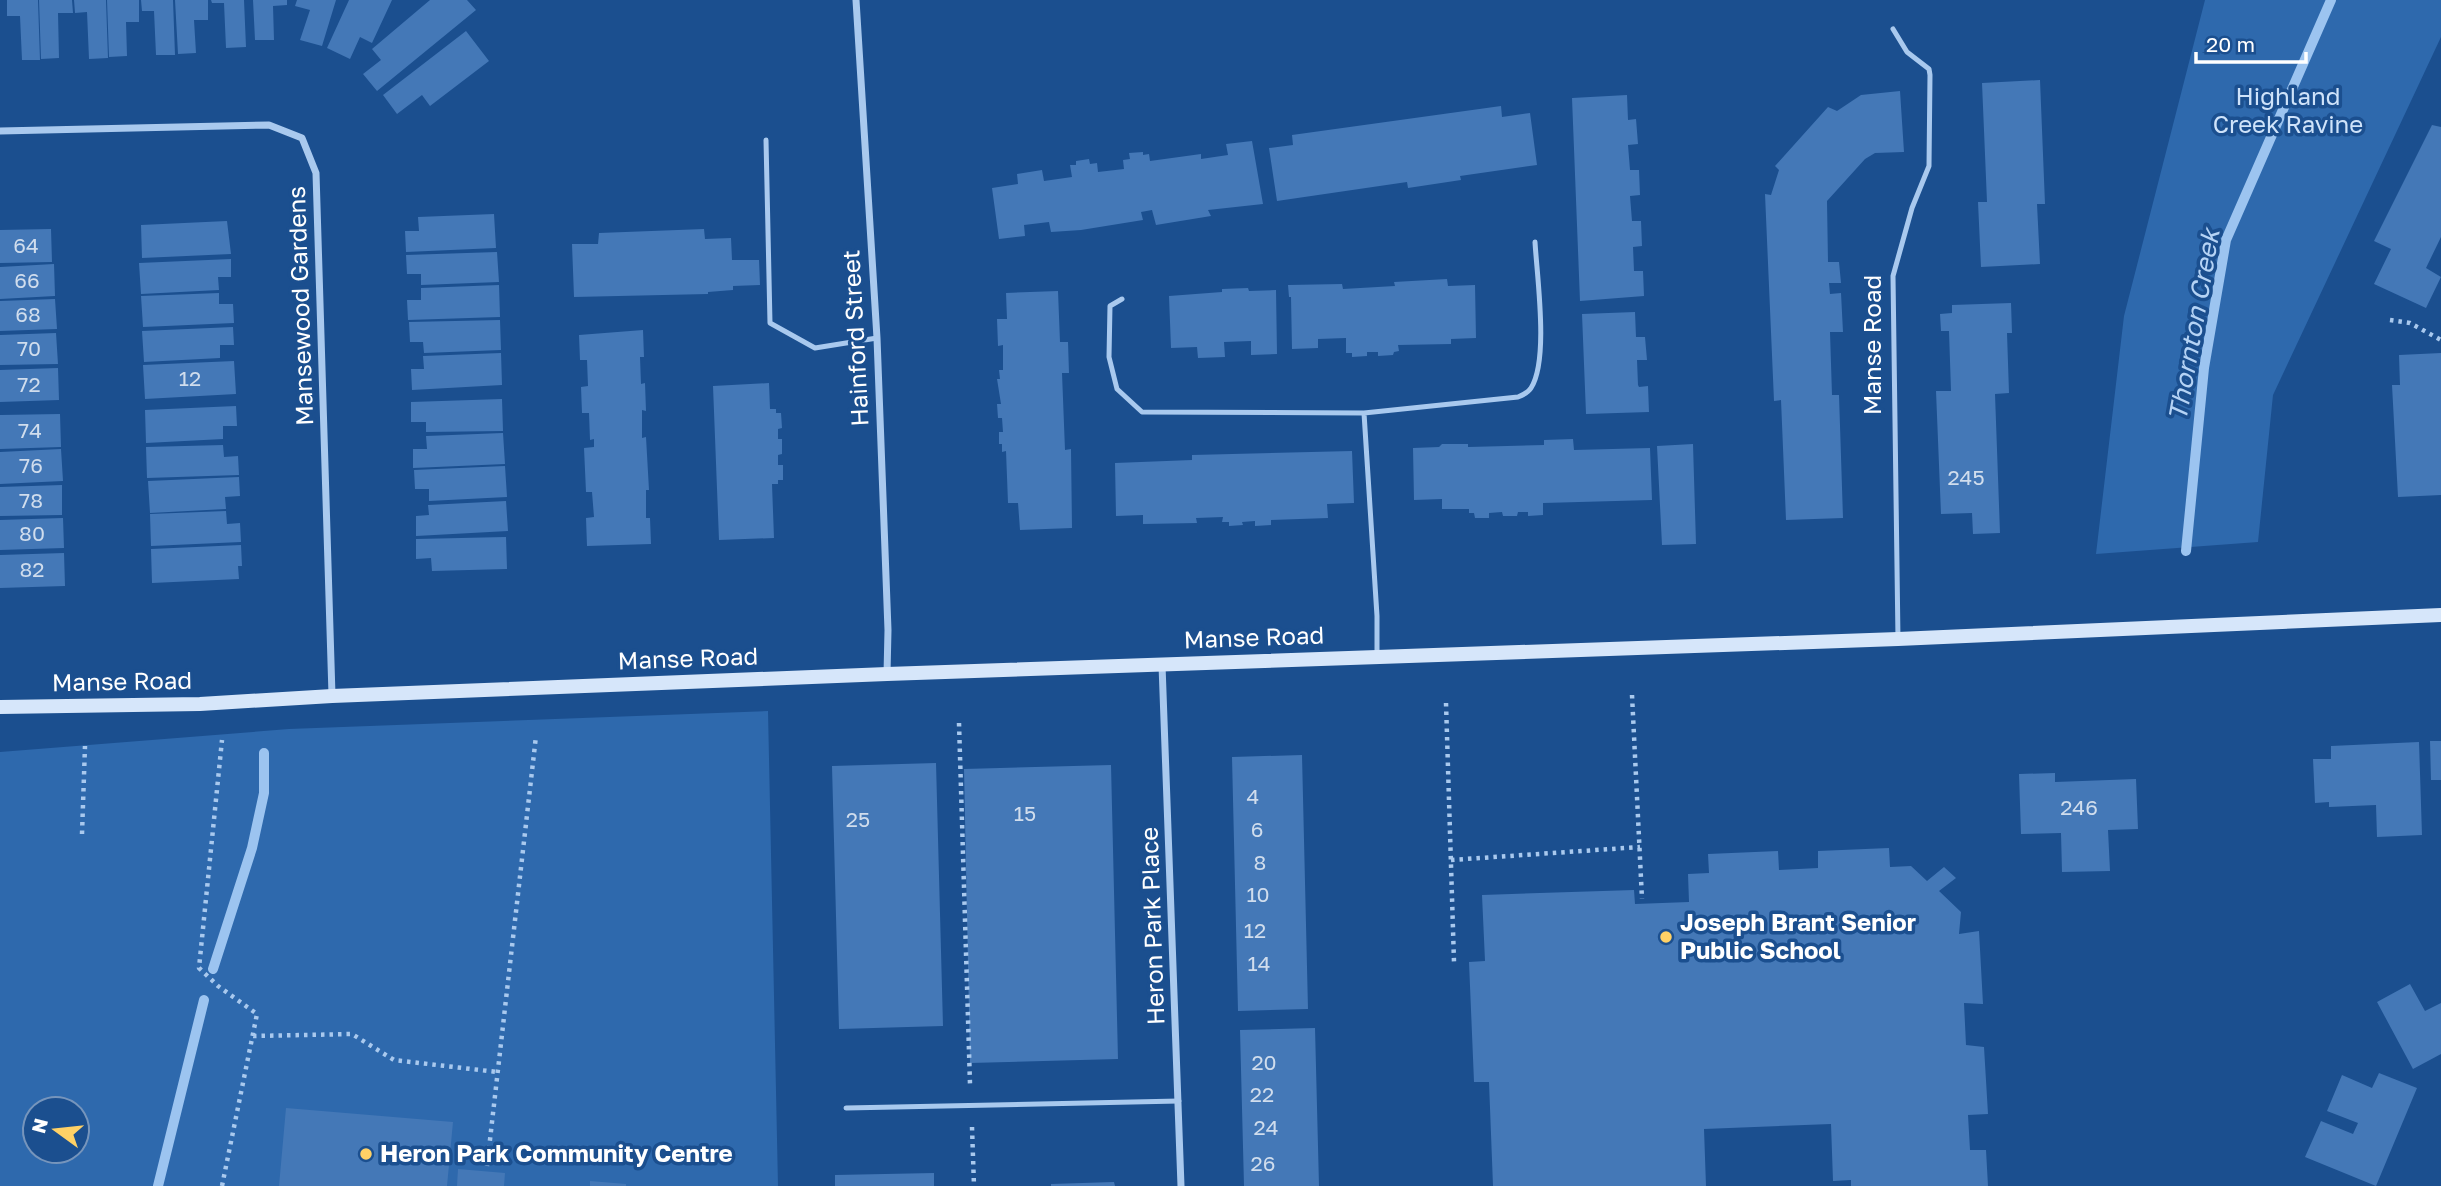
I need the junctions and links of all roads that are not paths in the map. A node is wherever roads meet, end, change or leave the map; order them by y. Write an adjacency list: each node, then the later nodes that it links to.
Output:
1 (856, 0): 7 (street, Hainford Street)
2 (1893, 29): 10 (lane, Manse Road)
3 (0, 131): 14 (street, Mansewood Gardens)
4 (766, 140): 7 (lane)
5 (1535, 242): 8 (lane)
6 (1122, 299): 8 (lane)
7 (877, 338): 13 (street, Hainford Street)
8 (1364, 413): 11 (lane)
9 (2441, 615): 10 (street, Manse Road)
10 (1898, 639): 11 (street, Manse Road)
11 (1377, 658): 12 (street, Manse Road)
12 (1162, 664): 13 (street, Manse Road); 16 (street, Heron Park Place)
13 (887, 674): 14 (street, Manse Road)
14 (332, 696): 15 (street, Manse Road)
15 (0, 707)
16 (1179, 1101): 17 (lane); 18 (street, Heron Park Place)
17 (846, 1108)
18 (1181, 1186)

